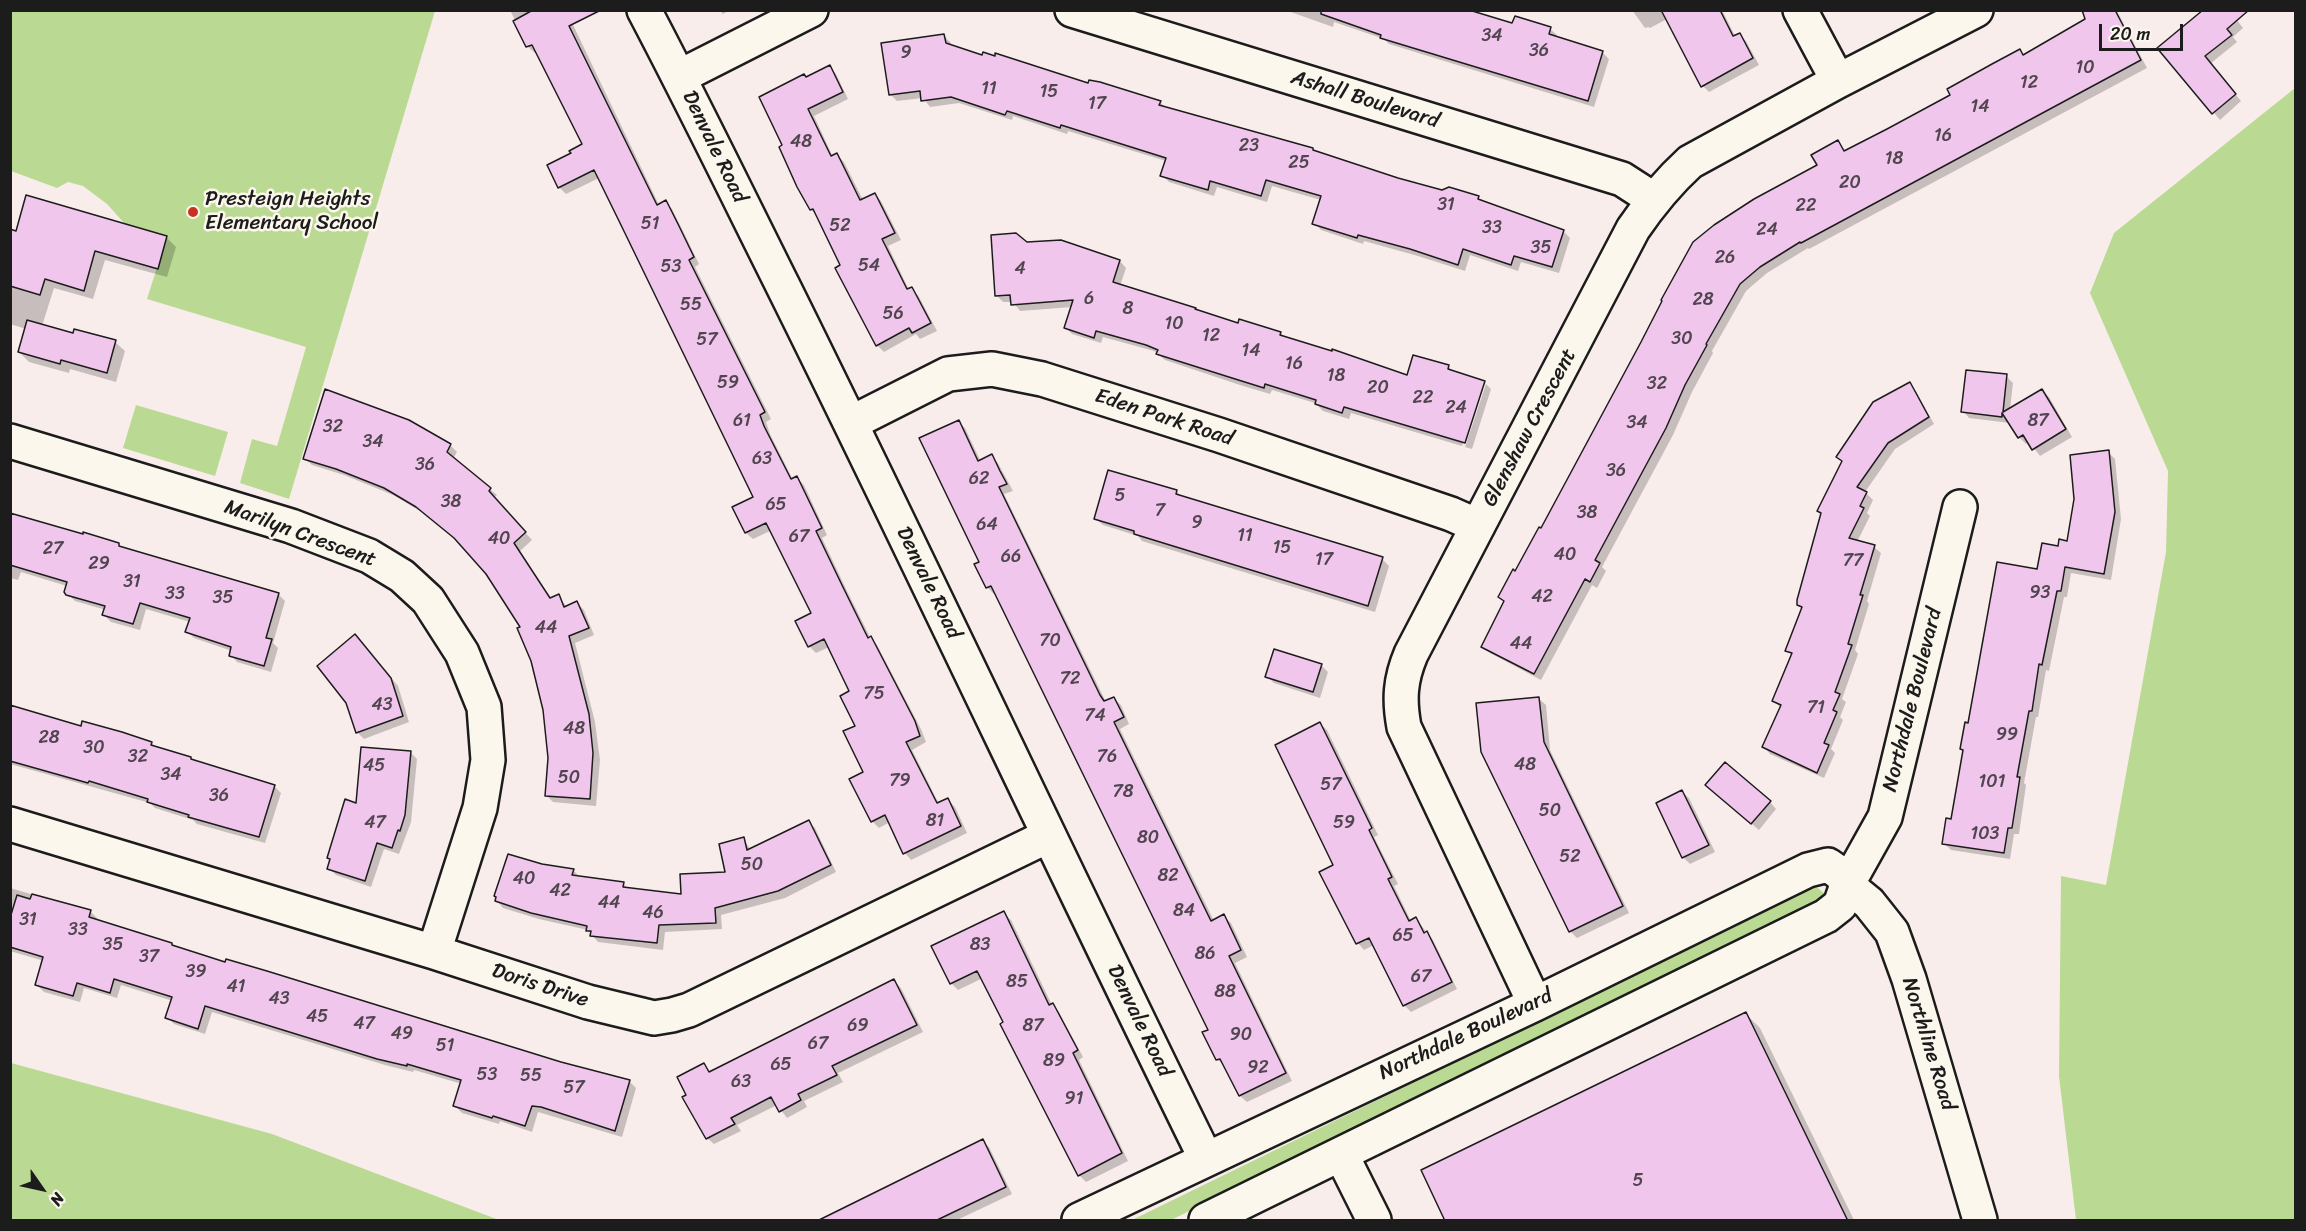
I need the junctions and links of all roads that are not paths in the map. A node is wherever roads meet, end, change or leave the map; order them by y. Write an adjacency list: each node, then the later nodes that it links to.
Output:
1 (644, 10): 6 (street, Denvale Road)
2 (810, 10): 6 (street)
3 (1072, 10): 8 (street, Ashall Boulevard)
4 (1800, 10): 7 (street)
5 (1976, 10): 7 (street, Glenshaw Crescent)
6 (679, 76): 9 (street, Denvale Road)
7 (1838, 81): 8 (street, Glenshaw Crescent)
8 (1653, 199): 12 (street, Glenshaw Crescent)
9 (851, 423): 12 (street, Eden Park Road); 14 (street, Denvale Road)
10 (10, 441): 16 (street, Marilyn Crescent)
11 (1960, 507): 15 (street, Northdale Boulevard)
12 (1478, 526): 17 (street, Glenshaw Crescent)
13 (10, 824): 16 (street, Doris Drive)
14 (1048, 836): 16 (street, Doris Drive); 19 (street, Denvale Road)
15 (1847, 885): 17 (street, Northdale Boulevard); 18 (street, Northdale Boulevard); 23 (street, Northline Road)
16 (434, 952)
17 (1535, 1004): 19 (street, Northdale Boulevard)
18 (1341, 1154): 21 (street, Northdale Boulevard); 22 (street)
19 (1206, 1159): 20 (street, Northdale Boulevard)
20 (1079, 1221)
21 (1206, 1221)
22 (1374, 1221)
23 (1980, 1221)

